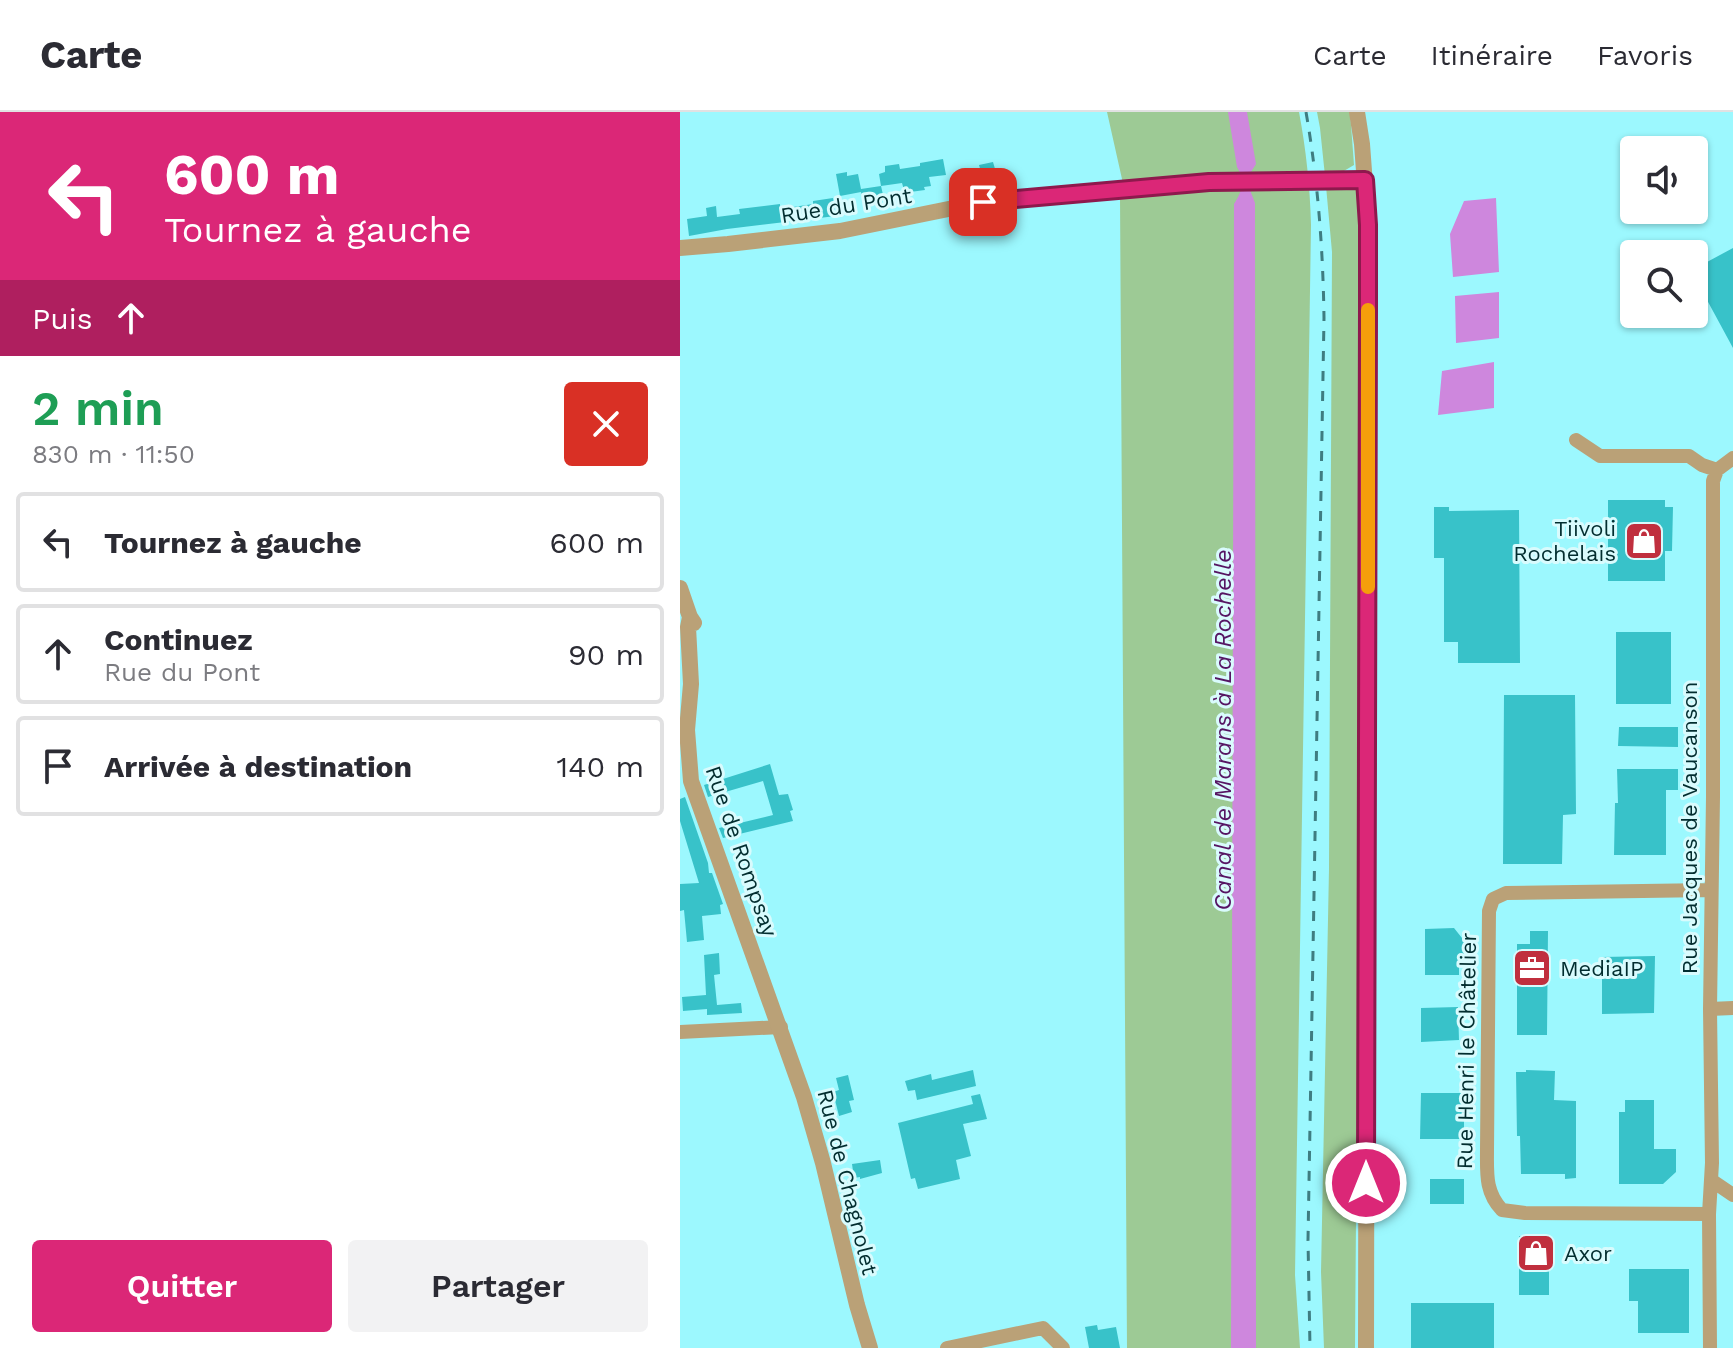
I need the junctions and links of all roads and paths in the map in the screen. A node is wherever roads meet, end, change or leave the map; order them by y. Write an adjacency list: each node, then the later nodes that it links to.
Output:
1 (1357, 112): 2 (street)
2 (1365, 180): 3 (street, Rue du Pont); 21 (street)
3 (680, 248)
4 (1576, 440): 6 (street)
5 (1733, 458): 6 (street)
6 (1717, 470): 10 (street, Rue Jacques de Vaucanson)
7 (680, 588): 8 (street, Rue de Rompsay)
8 (687, 694): 9 (street, Rue de Rompsay)
9 (685, 776): 13 (street, Rue de Rompsay)
10 (1710, 890): 12 (street, Rue Jacques de Vaucanson); 17 (street, Rue Henri le Châtelier)
11 (1733, 1008): 12 (street)
12 (1710, 1009): 15 (street, Rue Jacques de Vaucanson)
13 (781, 1027): 14 (street); 18 (street, Rue de Chagnolet)
14 (680, 1032)
15 (1711, 1180): 16 (street); 17 (street, Rue Jacques de Vaucanson)
16 (1733, 1195)
17 (1709, 1214): 22 (street, Rue Jacques de Vaucanson)
18 (870, 1348)
19 (947, 1348): 20 (street)
20 (1063, 1348)
21 (1366, 1348)
22 (1710, 1348)

